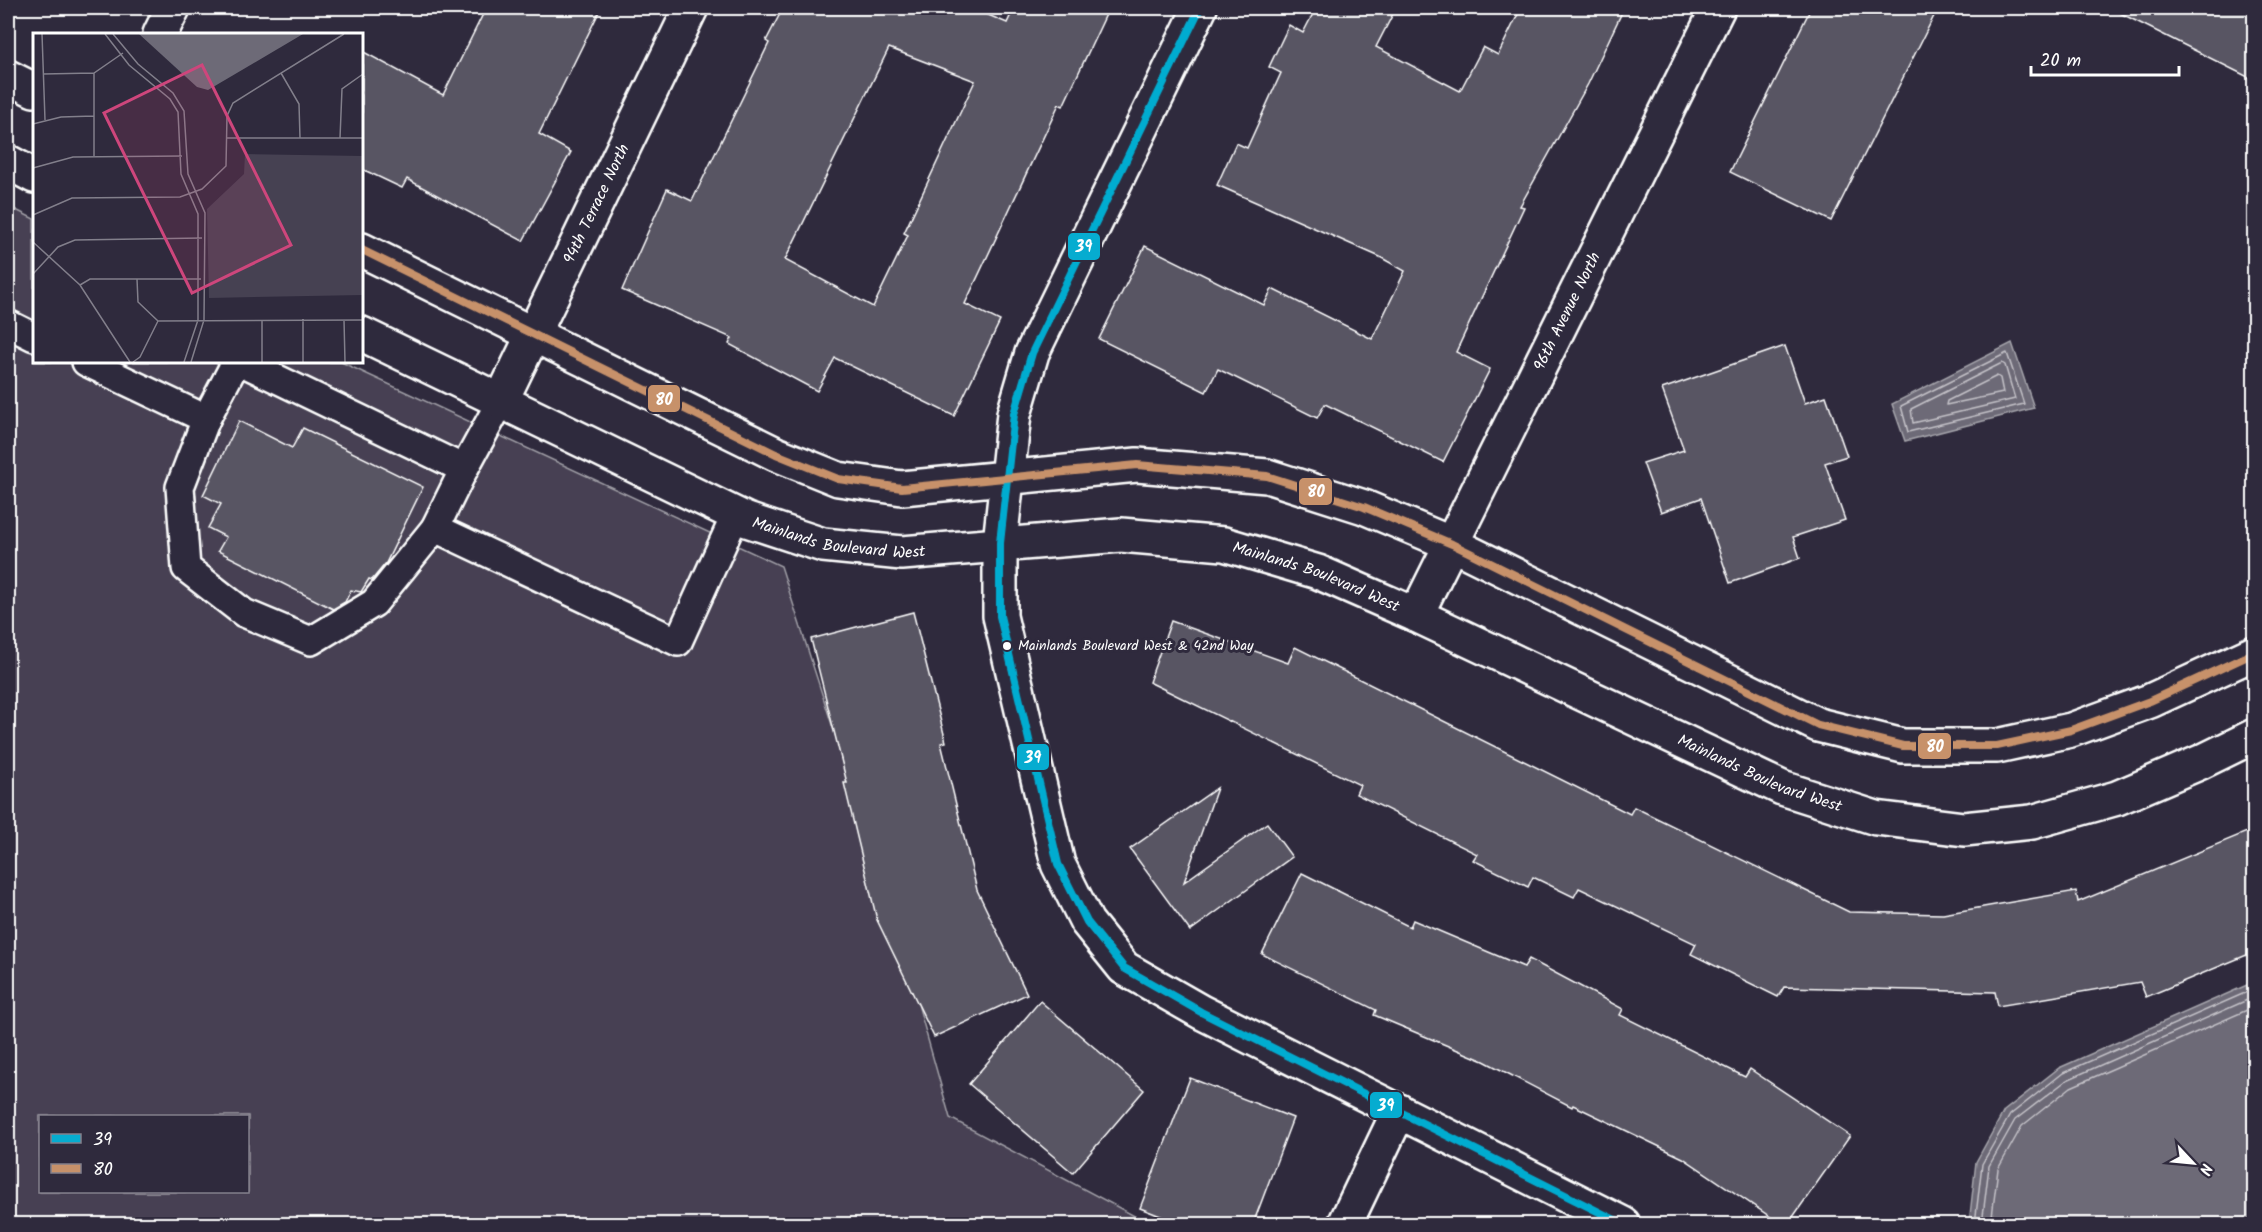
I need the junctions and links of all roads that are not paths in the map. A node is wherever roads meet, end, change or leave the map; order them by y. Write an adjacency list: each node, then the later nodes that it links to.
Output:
1 (173, 8): 5 (street)
2 (691, 8): 12 (street, 94th Terrace North)
3 (1200, 8): 21 (street)
4 (1718, 8): 25 (street, 96th Avenue North)
5 (160, 33)
6 (8, 77): 7 (street)
7 (33, 90)
8 (8, 162): 9 (street)
9 (33, 175)
10 (363, 250): 12 (street)
11 (8, 324): 14 (lane)
12 (533, 333): 18 (street, 94th Terrace North); 21 (street)
13 (363, 334): 18 (street, Mainlands Boulevard West)
14 (33, 336)
15 (88, 363): 19 (lane)
16 (235, 363): 19 (lane)
17 (244, 363): 20 (lane)
18 (501, 401): 20 (lane); 22 (street, Mainlands Boulevard West)
19 (206, 419): 23 (lane)
20 (464, 469): 23 (lane)
21 (1007, 477): 24 (street); 25 (street)
22 (736, 514): 23 (lane); 24 (street, Mainlands Boulevard West)
23 (435, 528)
24 (1000, 543): 26 (street, Mainlands Boulevard West); 29 (street)
25 (1452, 544): 26 (street, 96th Avenue North); 27 (street)
26 (1416, 615): 28 (street, Mainlands Boulevard West)
27 (2254, 653)
28 (2254, 736)
29 (1399, 1111): 30 (street); 31 (street)
30 (1345, 1224)
31 (1623, 1224)

